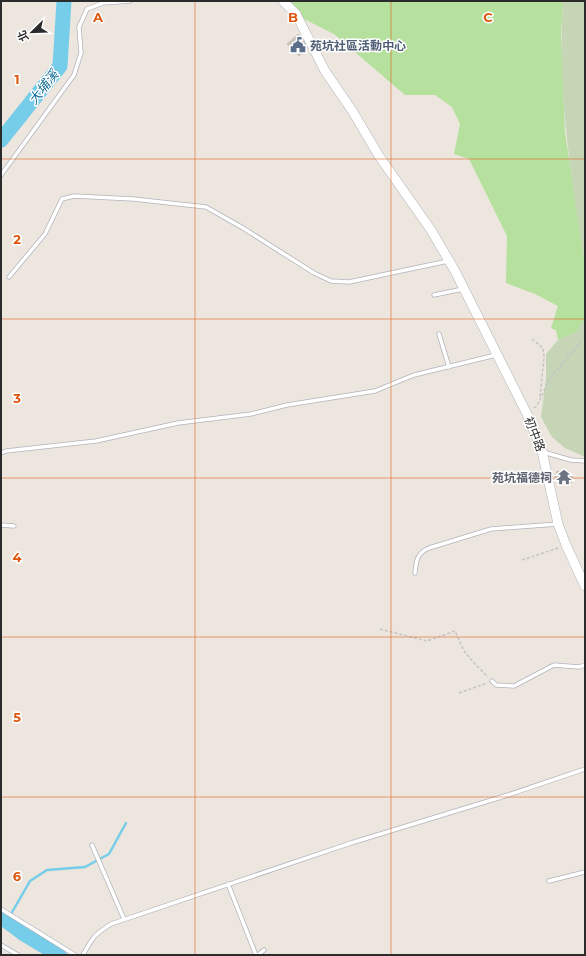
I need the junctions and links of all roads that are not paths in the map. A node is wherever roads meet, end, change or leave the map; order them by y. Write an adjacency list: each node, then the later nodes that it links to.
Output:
1 (130, 1): 3 (lane)
2 (283, 1): 4 (street, 初中路)
3 (1, 175)
4 (448, 261): 5 (lane); 6 (street, 初中路)
5 (9, 277)
6 (464, 289): 7 (lane); 9 (street, 初中路)
7 (434, 296)
8 (439, 334): 10 (lane)
9 (496, 355): 10 (lane); 11 (street, 初中路)
10 (449, 367): 12 (lane)
11 (542, 451): 13 (lane); 15 (street, 初中路)
12 (1, 453)
13 (585, 462)
14 (1, 524): 16 (lane)
15 (558, 524): 17 (lane); 18 (street, 初中路)
16 (14, 526)
17 (415, 573)
18 (585, 586)
19 (585, 664): 20 (lane)
20 (492, 681)
21 (585, 768): 25 (lane)
22 (92, 845): 27 (lane)
23 (585, 872): 24 (lane)
24 (549, 880)
25 (228, 884): 27 (lane); 33 (lane)
26 (1, 909): 31 (lane)
27 (124, 919): 32 (lane)
28 (1, 945): 30 (lane)
29 (264, 950): 33 (lane)
30 (18, 955)
31 (75, 955)
32 (83, 955)
33 (257, 955)

